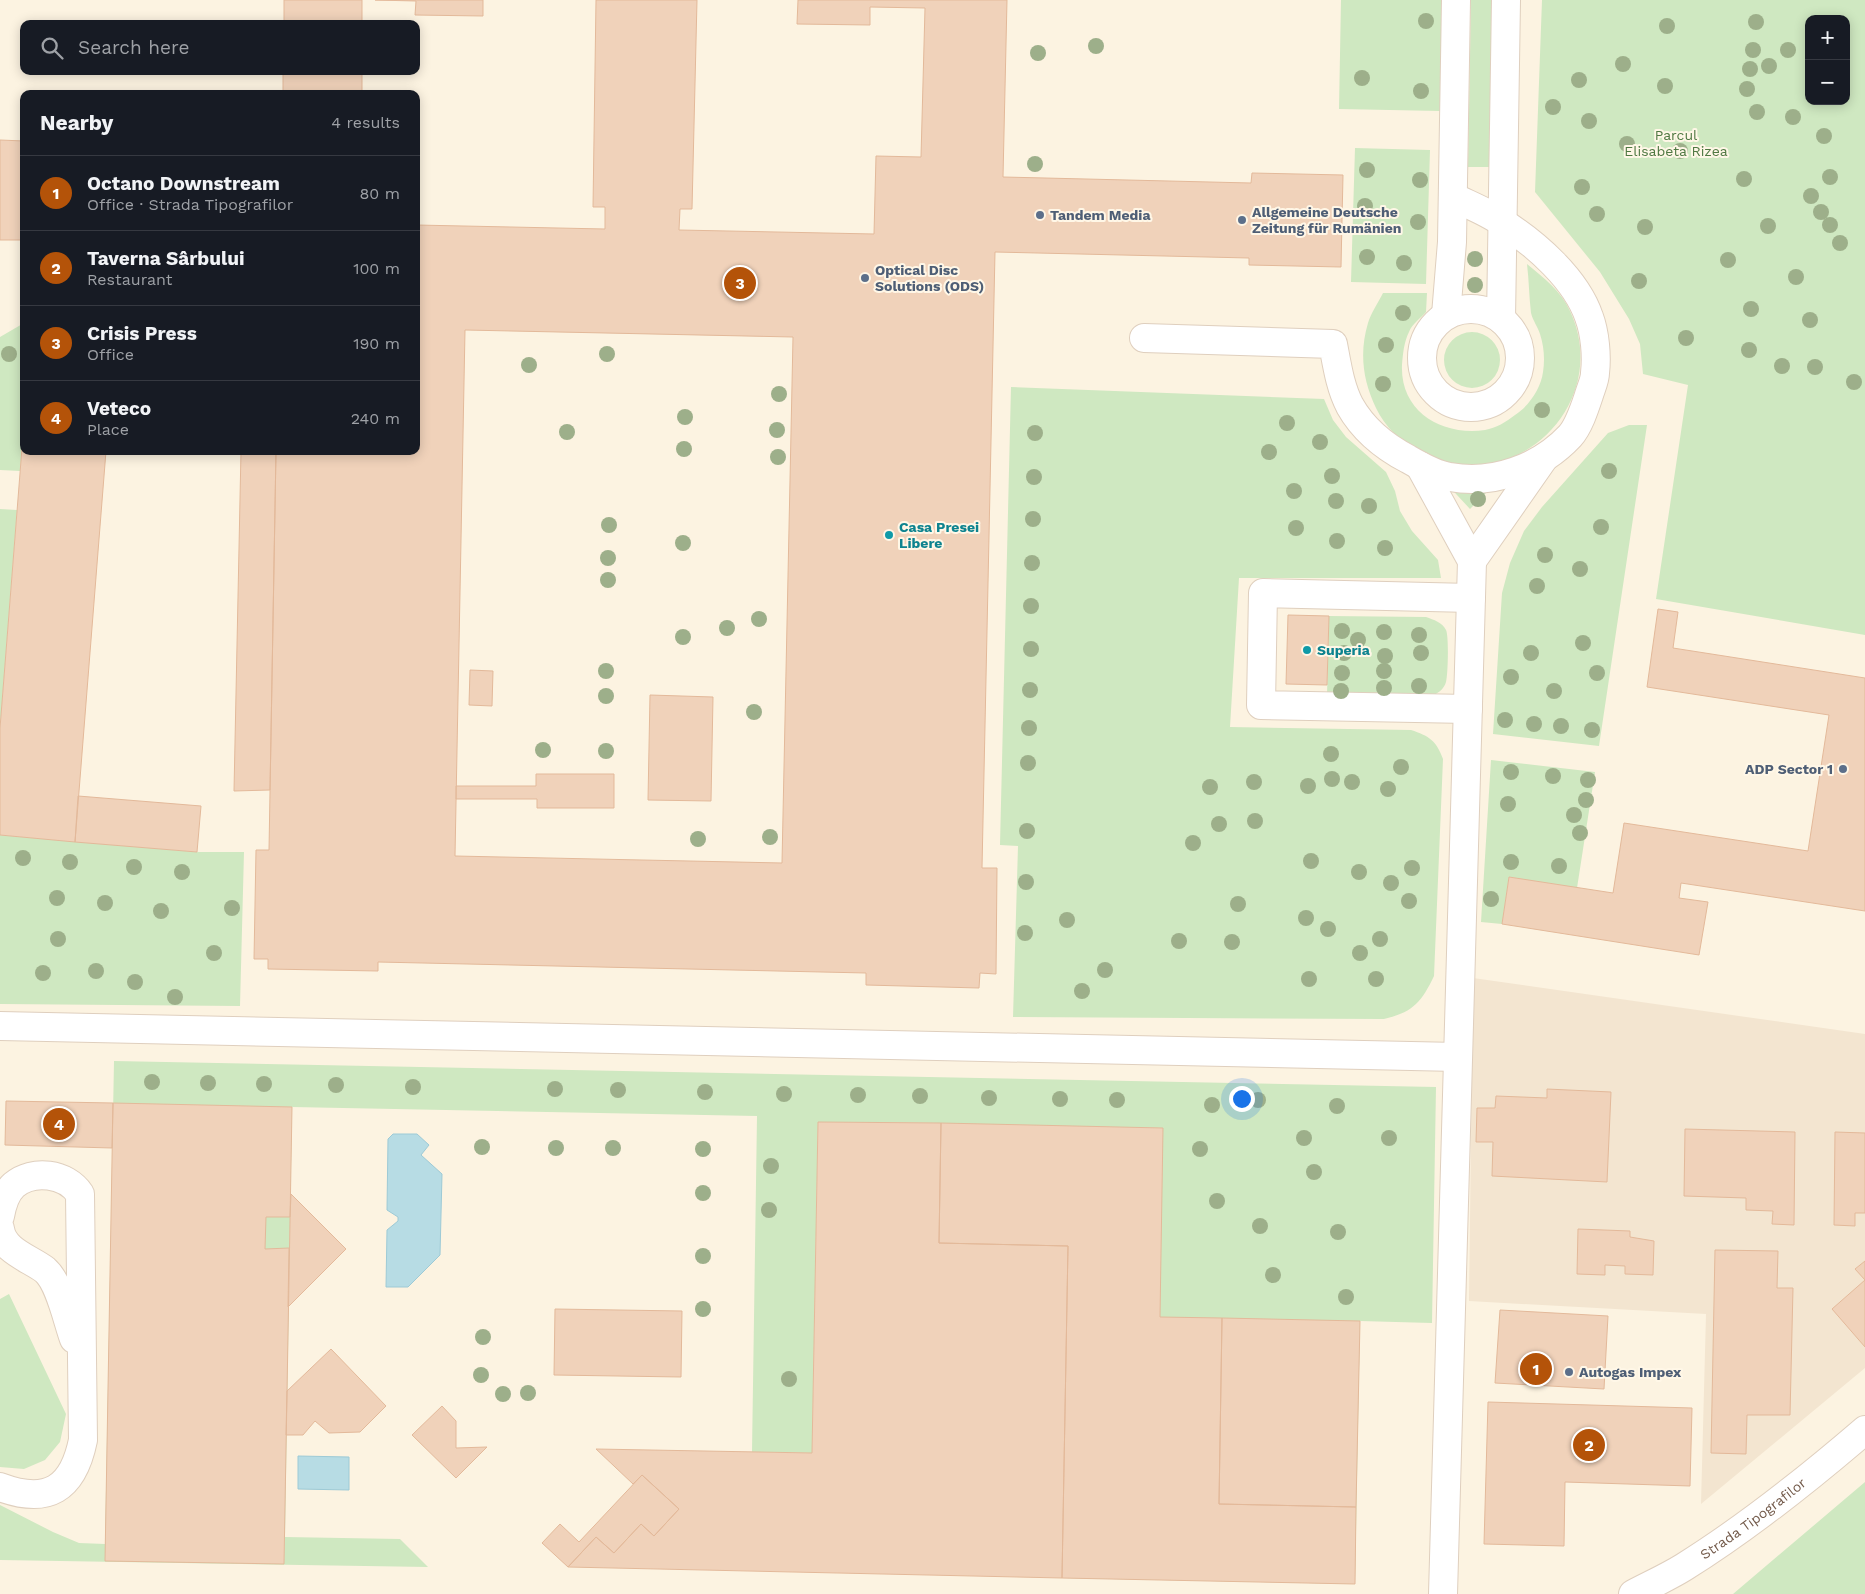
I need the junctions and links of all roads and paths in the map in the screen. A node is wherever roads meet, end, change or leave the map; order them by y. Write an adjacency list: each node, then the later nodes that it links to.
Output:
1 (1456, 0): 3 (street)
2 (1506, 0): 4 (street)
3 (1453, 197): 4 (street); 5 (street)
4 (1502, 222): 6 (street); 8 (street)
5 (1446, 315): 6 (street); 6 (street)
6 (1501, 318)
7 (1144, 338): 9 (street)
8 (1545, 457): 9 (street); 10 (street)
9 (1420, 466): 10 (street)
10 (1472, 561): 11 (street)
11 (1471, 598): 12 (street); 12 (street)
12 (1468, 709): 14 (street)
13 (0, 1026): 14 (street)
14 (1458, 1057): 20 (street)
15 (0, 1216): 17 (street)
16 (0, 1228): 17 (street)
17 (81, 1362): 19 (street)
18 (1865, 1430): 21 (street, Strada Tipografilor)
19 (0, 1487)
20 (1444, 1594)
21 (1634, 1594)

